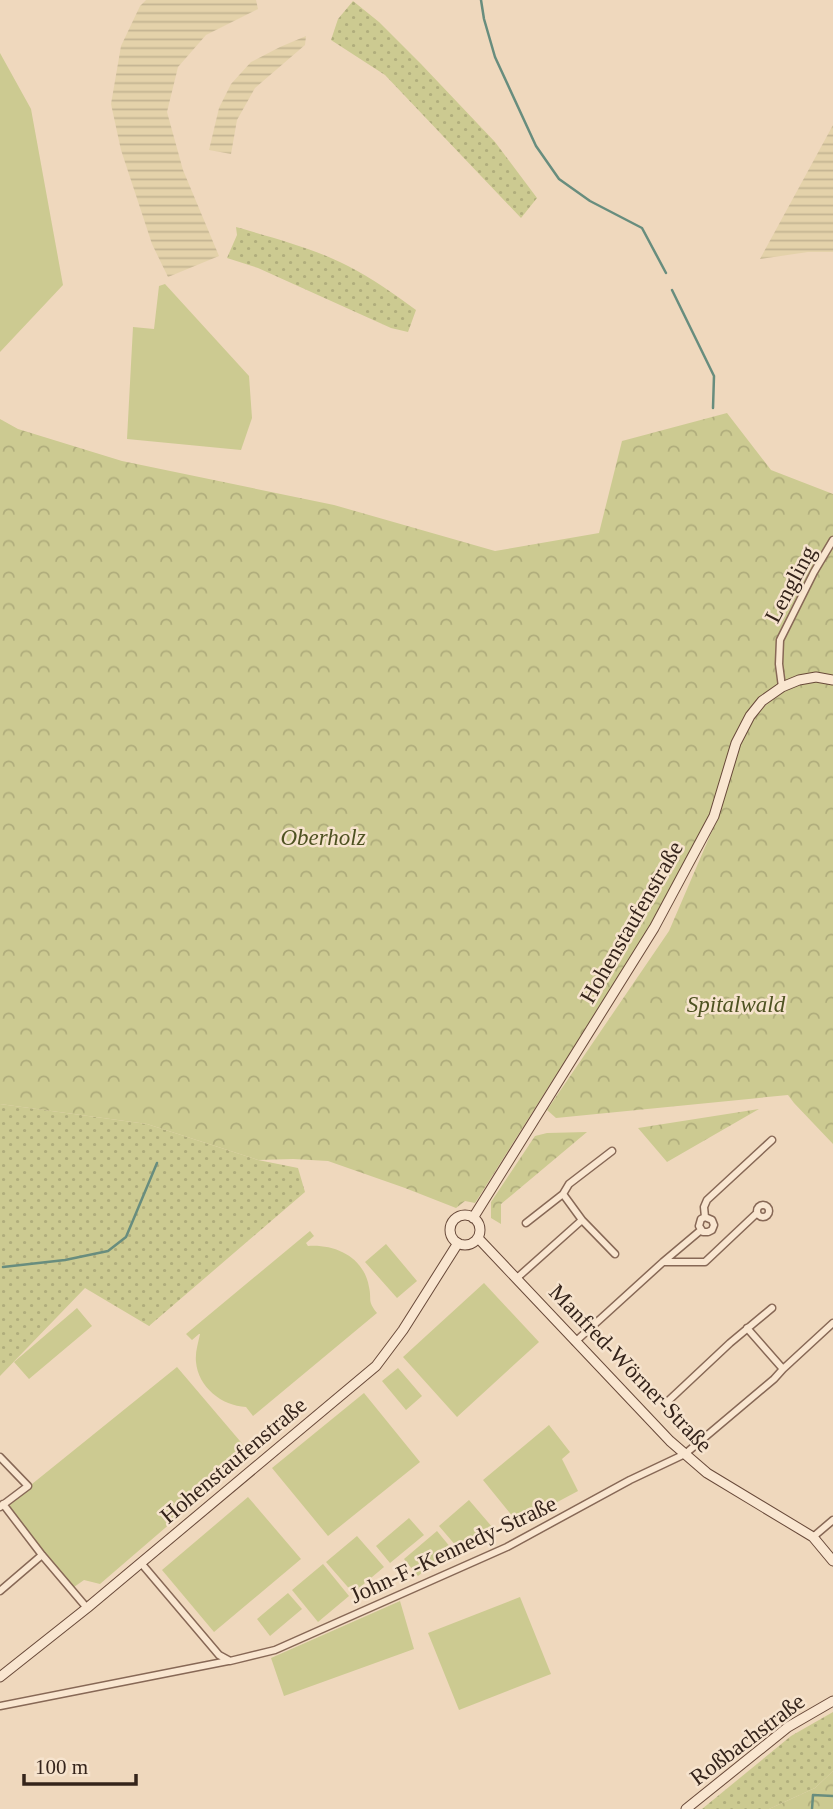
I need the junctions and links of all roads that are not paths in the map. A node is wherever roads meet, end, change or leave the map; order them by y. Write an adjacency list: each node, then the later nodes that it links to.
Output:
1 (833, 540): 3 (street, Lengling)
2 (833, 680): 3 (main road, Hohenstaufenstraße)
3 (782, 687): 9 (main road, Hohenstaufenstraße)
4 (772, 1140): 8 (street)
5 (611, 1151): 6 (street)
6 (563, 1194): 10 (street); 11 (street)
7 (758, 1213): 16 (street)
8 (705, 1217): 12 (street); 12 (street)
9 (473, 1218): 13 (main road); 14 (main road)
10 (582, 1220): 15 (street); 17 (street)
11 (526, 1223)
12 (701, 1230): 16 (street)
13 (478, 1238): 14 (main road); 17 (main road, Manfred-Wörner-Straße)
14 (458, 1243): 33 (main road, Hohenstaufenstraße)
15 (615, 1254)
16 (663, 1262): 21 (street)
17 (517, 1278): 21 (main road, Manfred-Wörner-Straße)
18 (772, 1308): 20 (street)
19 (833, 1323): 22 (street, John-F.-Kennedy-Straße)
20 (747, 1328): 22 (street); 23 (street)
21 (575, 1342): 24 (main road, Manfred-Wörner-Straße)
22 (783, 1369): 24 (street, John-F.-Kennedy-Straße)
23 (666, 1403)
24 (685, 1454): 30 (main road, Manfred-Wörner-Straße); 36 (street, John-F.-Kennedy-Straße)
25 (0, 1458): 26 (street)
26 (7, 1466): 27 (street); 28 (street)
27 (0, 1471)
28 (2, 1506): 31 (street)
29 (833, 1520): 30 (street)
30 (813, 1537): 32 (main road, Manfred-Wörner-Straße)
31 (42, 1555): 34 (street); 35 (street)
32 (833, 1561)
33 (141, 1563): 35 (main road, Hohenstaufenstraße); 36 (street)
34 (0, 1591)
35 (87, 1608): 37 (main road, Hohenstaufenstraße)
36 (229, 1661): 39 (street, John-F.-Kennedy-Straße)
37 (0, 1677)
38 (833, 1700): 40 (main road, Roßbachstraße)
39 (0, 1706)
40 (686, 1809)

